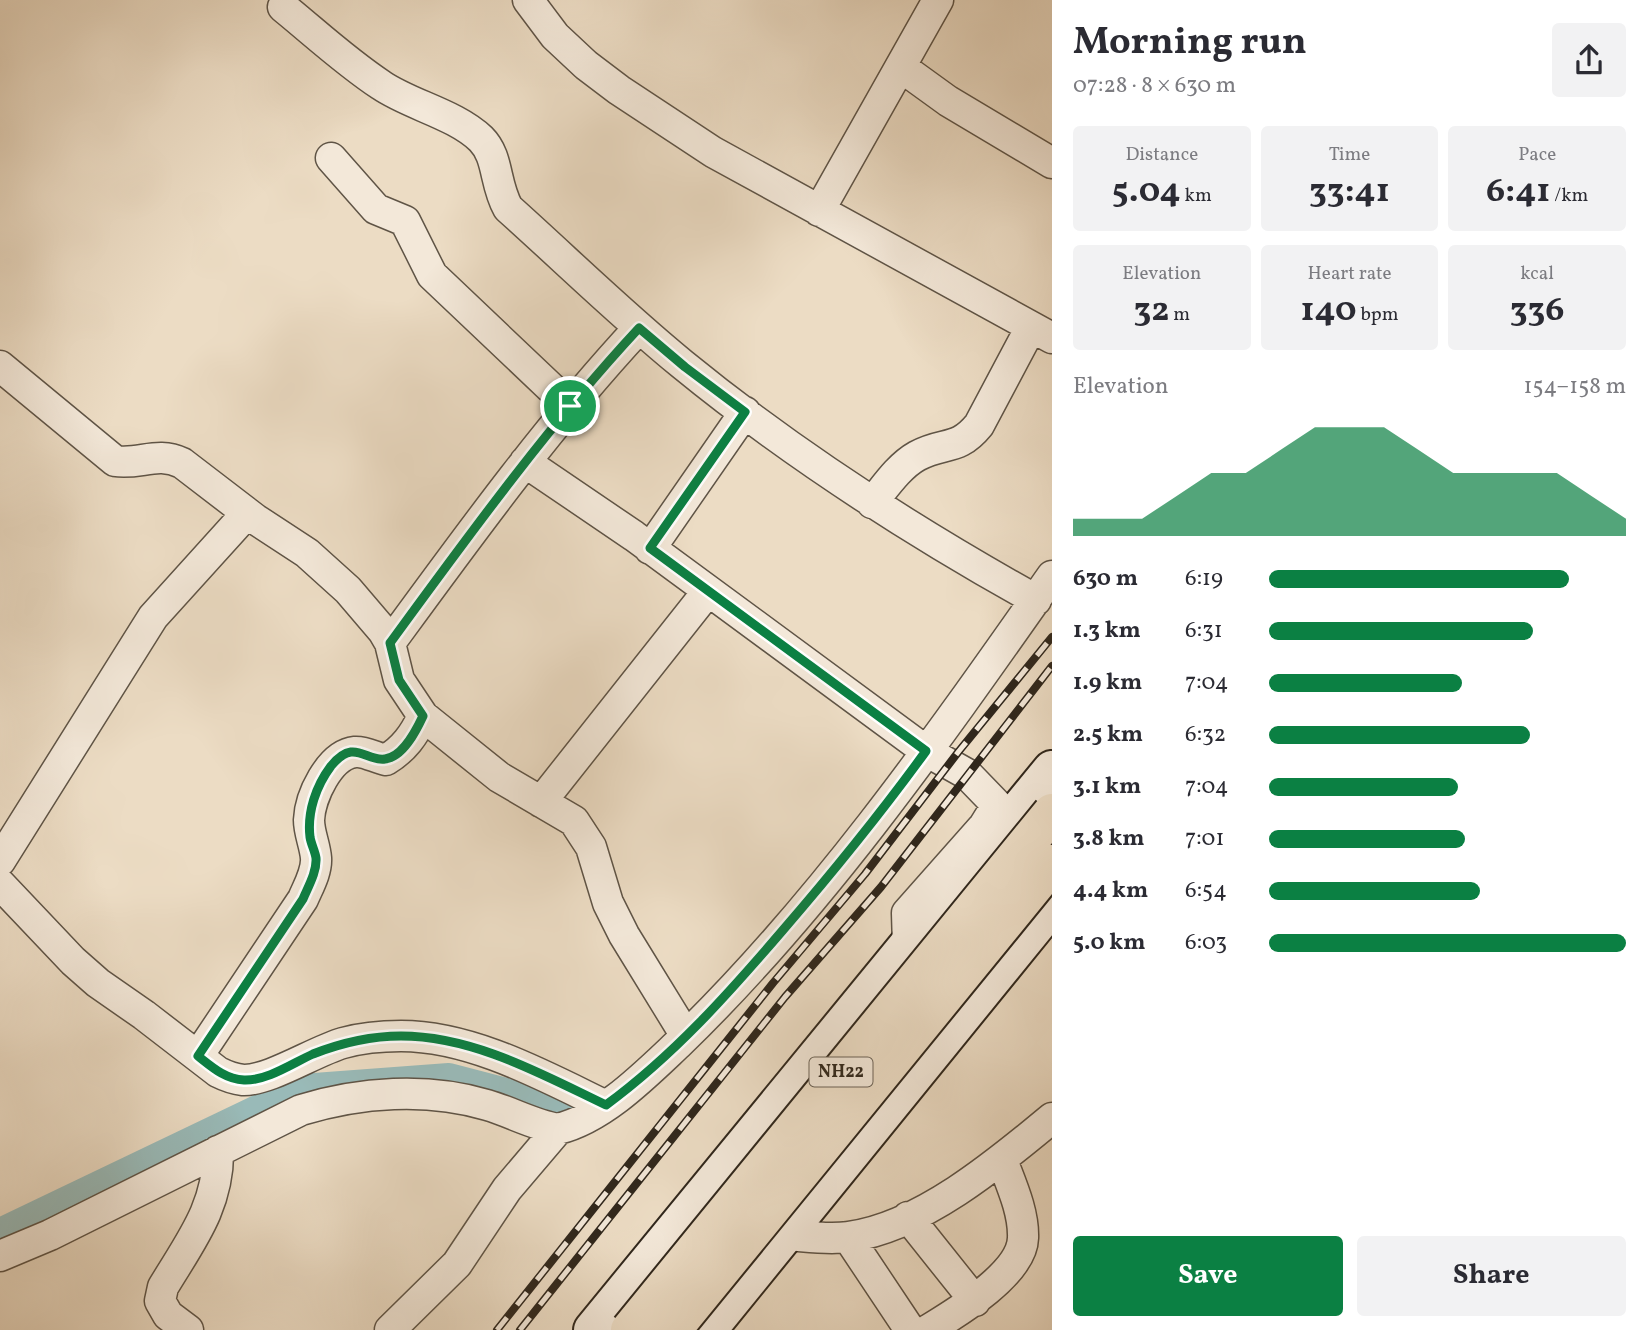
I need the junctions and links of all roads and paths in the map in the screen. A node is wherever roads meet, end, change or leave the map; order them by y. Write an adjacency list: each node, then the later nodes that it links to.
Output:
1 (938, 0): 4 (street)
2 (531, 1): 7 (street)
3 (283, 7): 8 (street)
4 (901, 67): 6 (street); 7 (street)
5 (331, 158): 11 (street)
6 (1052, 163)
7 (819, 211): 9 (street)
8 (639, 328): 11 (street); 12 (street)
9 (1042, 332): 14 (street)
10 (0, 366): 15 (street)
11 (570, 406): 13 (street)
12 (745, 412): 14 (street); 16 (street)
13 (525, 462): 16 (street); 19 (street)
14 (872, 503): 17 (street)
15 (247, 513): 19 (street); 25 (street)
16 (650, 548): 18 (street)
17 (1044, 588): 21 (street)
18 (708, 591): 21 (street); 23 (street)
19 (390, 643): 20 (street)
20 (423, 716): 23 (street); 32 (street)
21 (926, 751): 29 (street); 31 (street)
22 (1052, 770): 29 (street)
23 (541, 802): 31 (street)
24 (1052, 813): 45 (highway, NH22, bridge)
25 (0, 861)
26 (1052, 864): 46 (highway, NH22, bridge)
27 (0, 884): 32 (street)
28 (1052, 905): 30 (street)
29 (908, 946): 30 (street); 44 (street)
30 (974, 1001): 38 (street)
31 (686, 1036): 34 (street)
32 (198, 1056): 34 (street)
33 (1052, 1118): 36 (street)
34 (581, 1119): 35 (street); 43 (street)
35 (218, 1151): 40 (street); 42 (street)
36 (1002, 1160): 37 (street); 41 (street)
37 (908, 1217): 39 (street); 41 (street)
38 (783, 1235): 39 (street); 47 (street)
39 (848, 1237): 48 (street)
40 (0, 1256)
41 (975, 1301): 49 (street)
42 (188, 1330)
43 (390, 1330)
44 (593, 1330)
45 (630, 1330)
46 (672, 1330)
47 (707, 1330)
48 (910, 1330)
49 (928, 1330)

